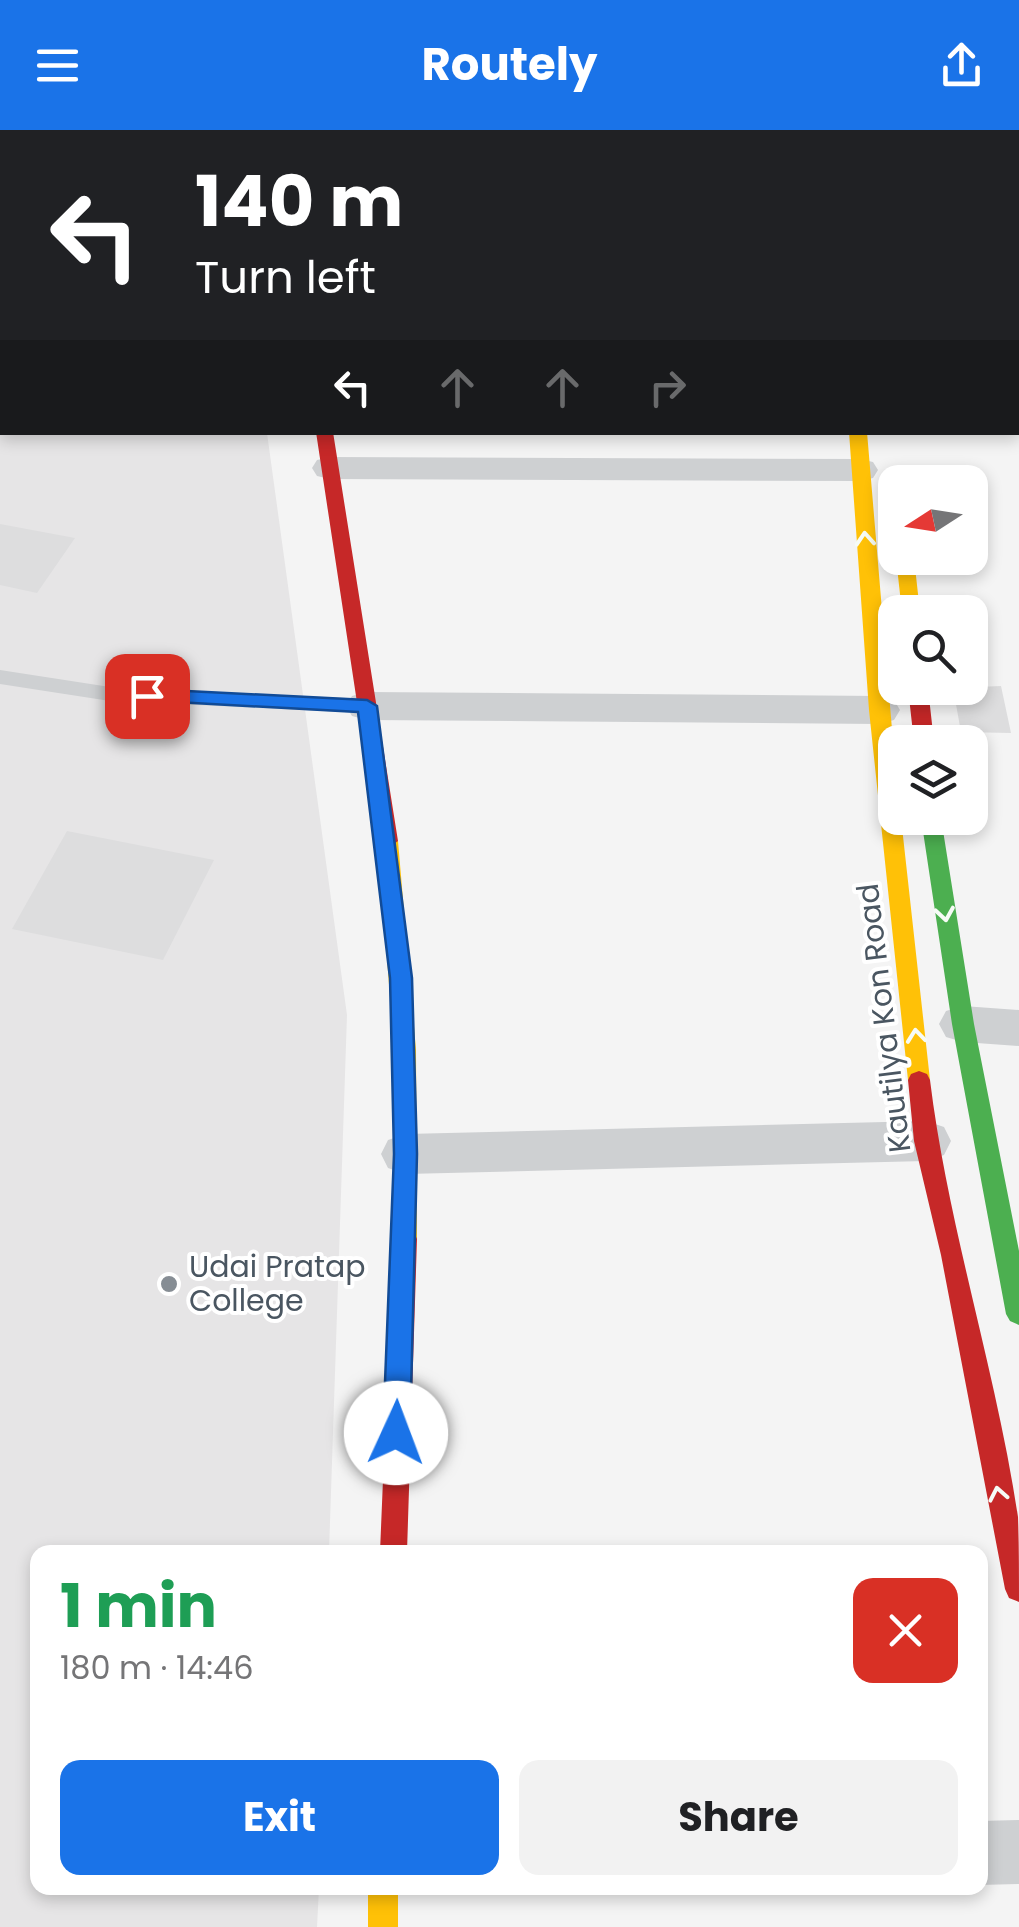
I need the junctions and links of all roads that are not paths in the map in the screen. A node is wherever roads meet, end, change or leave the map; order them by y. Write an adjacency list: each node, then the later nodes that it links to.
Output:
1 (858, 435): 3 (main road, Kautilya Kon Road)
2 (327, 450): 3 (street); 5 (main road)
3 (860, 470): 6 (main road, Kautilya Kon Road, one-way to 3)
4 (0, 676): 5 (lane)
5 (367, 706): 6 (street); 11 (main road)
6 (879, 710): 10 (main road, Kautilya Kon Road, one-way to 6)
7 (935, 835): 8 (main road, one-way to 8)
8 (963, 1024): 9 (street); 12 (main road)
9 (1019, 1028)
10 (926, 1141): 11 (street); 14 (main road, Kautilya Kon Road, one-way to 10)
11 (406, 1154): 13 (main road)
12 (1019, 1314)
13 (393, 1545)
14 (1019, 1589)
15 (988, 1852): 16 (street)
16 (1019, 1852)
17 (382, 1895): 18 (main road)
18 (383, 1927)

